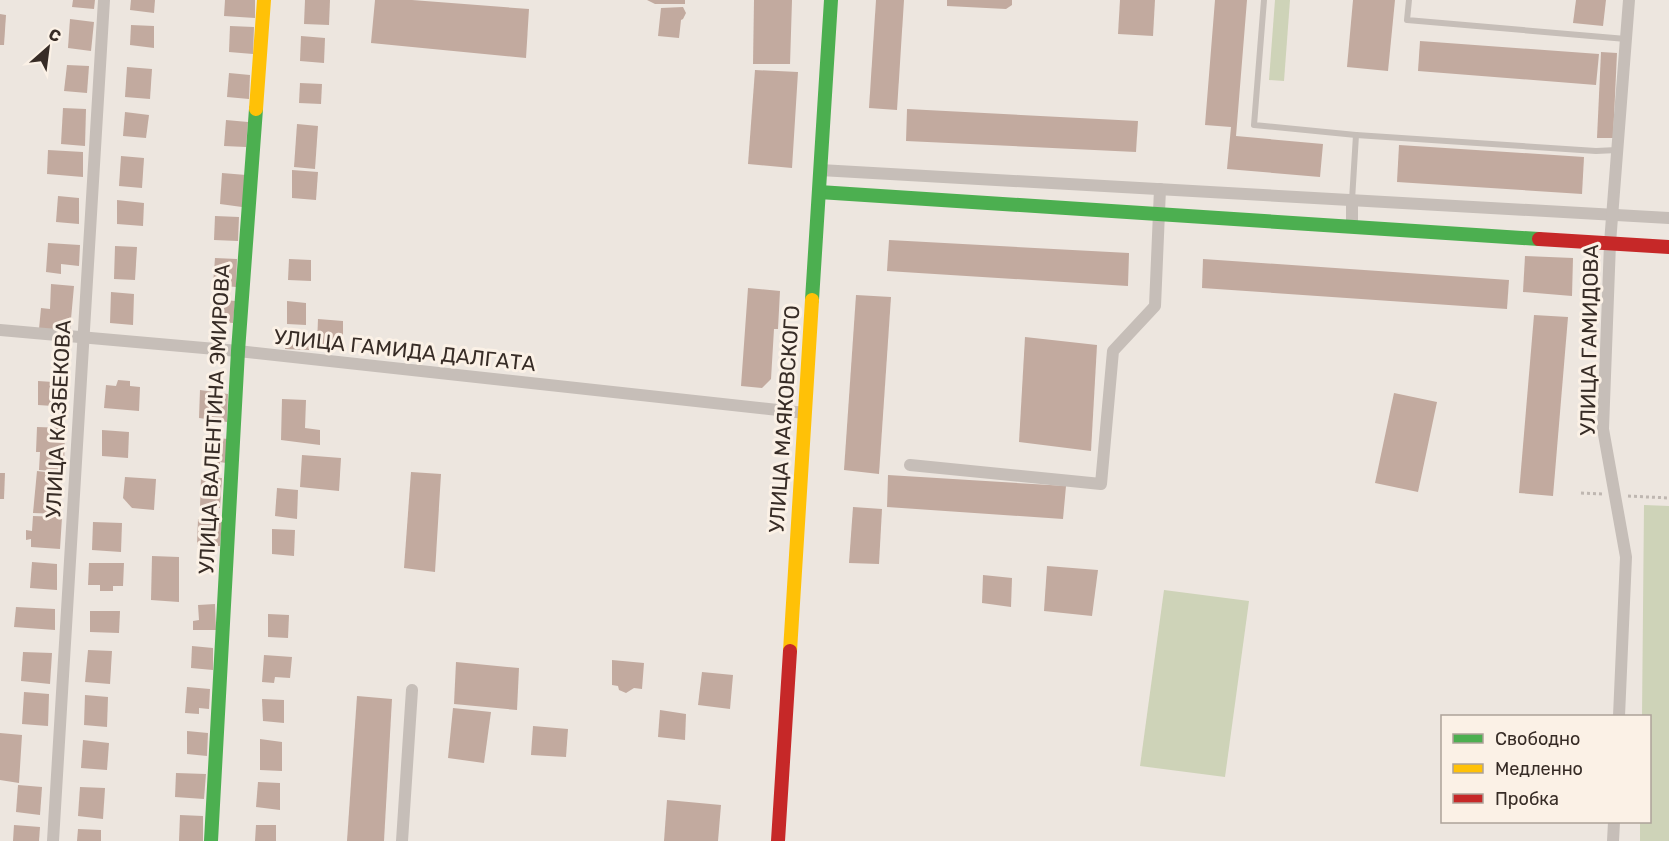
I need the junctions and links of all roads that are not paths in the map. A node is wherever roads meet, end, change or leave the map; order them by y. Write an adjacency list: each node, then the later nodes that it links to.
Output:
1 (104, 0): 21 (street, УЛИЦА КАЗБЕКОВА)
2 (264, 0): 22 (street, УЛИЦА ВАЛЕНТИНА ЭМИРОВА)
3 (831, 0): 10 (street, УЛИЦА МАЯКОВСКОГО)
4 (1264, 0): 8 (lane)
5 (1408, 0): 7 (lane)
6 (1629, 0): 7 (street, УЛИЦА ГАМИДОВА)
7 (1626, 39): 9 (street, УЛИЦА ГАМИДОВА)
8 (1356, 135): 9 (lane); 13 (lane)
9 (1617, 150): 15 (street, УЛИЦА ГАМИДОВА)
10 (820, 170): 11 (street); 12 (street, УЛИЦА МАЯКОВСКОГО)
11 (1160, 189): 13 (street); 14 (street)
12 (819, 192): 14 (street); 23 (street, УЛИЦА МАЯКОВСКОГО)
13 (1352, 200): 15 (street); 17 (street)
14 (1159, 214): 17 (street); 24 (street)
15 (1612, 214): 16 (street); 18 (street, УЛИЦА ГАМИДОВА)
16 (1669, 218)
17 (1352, 226): 18 (street)
18 (1610, 243): 19 (street); 26 (street, УЛИЦА ГАМИДОВА)
19 (1669, 247)
20 (0, 330): 21 (street, УЛИЦА ГАМИДА ДАЛГАТА)
21 (82, 337): 22 (street, УЛИЦА ГАМИДА ДАЛГАТА); 28 (street, УЛИЦА КАЗБЕКОВА)
22 (238, 351): 23 (street, УЛИЦА ГАМИДА ДАЛГАТА); 29 (street, УЛИЦА ВАЛЕНТИНА ЭМИРОВА)
23 (805, 413): 31 (street, УЛИЦА МАЯКОВСКОГО)
24 (910, 465)
25 (412, 690): 30 (street)
26 (1619, 715)
27 (1614, 823): 32 (street)
28 (53, 841)
29 (211, 841)
30 (402, 841)
31 (778, 841)
32 (1613, 841)

